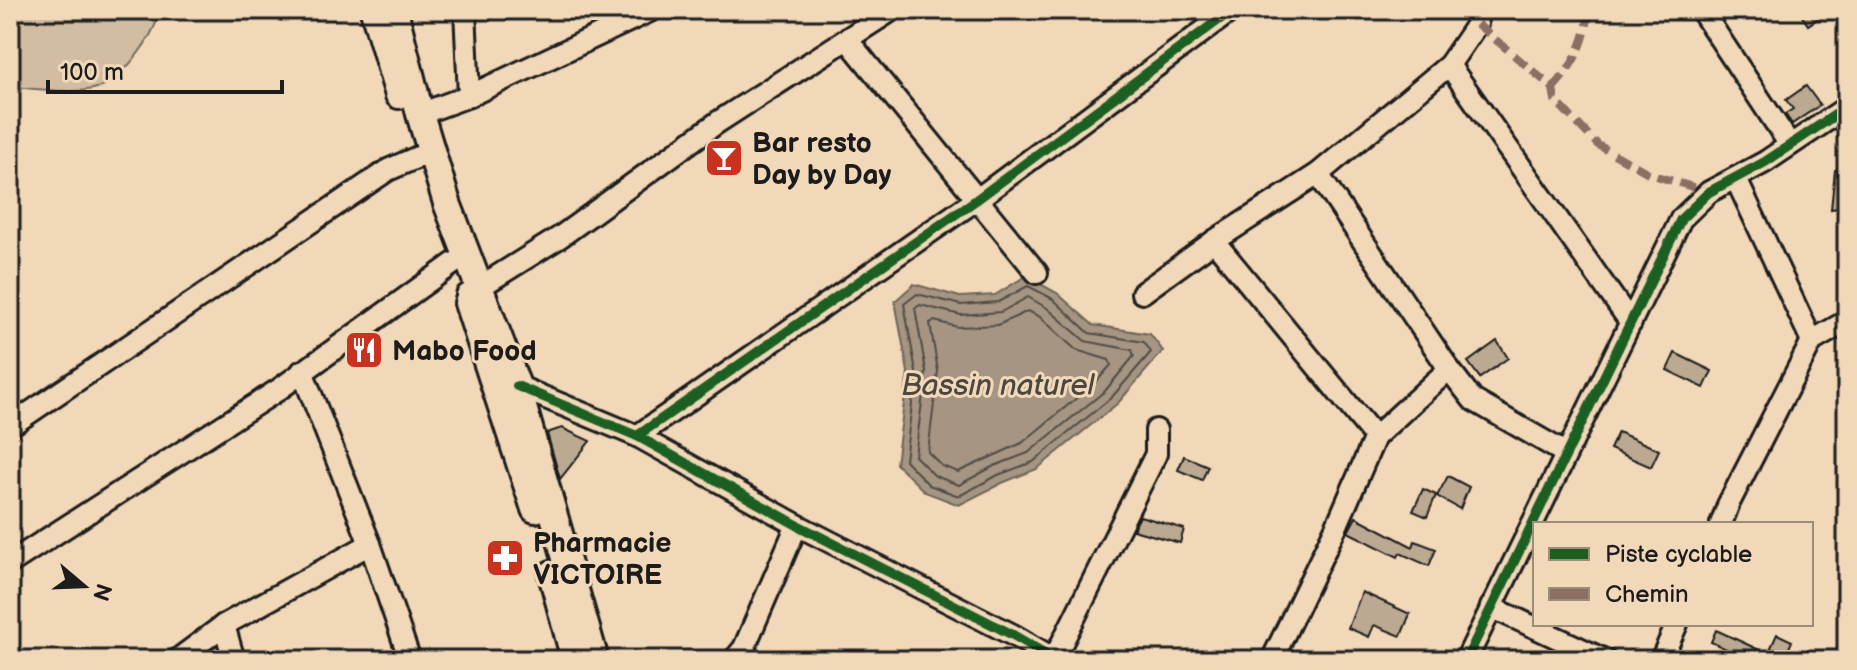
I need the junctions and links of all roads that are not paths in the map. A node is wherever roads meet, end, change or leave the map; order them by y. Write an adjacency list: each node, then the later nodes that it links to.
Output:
1 (374, 10): 16 (main road)
2 (394, 10): 14 (main road)
3 (465, 10): 12 (street)
4 (652, 10): 12 (street)
5 (892, 10): 9 (street)
6 (1232, 10): 19 (street)
7 (1474, 10): 11 (street)
8 (1701, 10): 15 (street)
9 (862, 18): 10 (street)
10 (847, 39): 19 (street); 23 (street)
11 (1449, 65): 17 (street); 26 (street)
12 (469, 96): 14 (street)
13 (1847, 107): 15 (street)
14 (420, 114): 23 (main road)
15 (1790, 145): 18 (street)
16 (418, 157): 21 (main road); 31 (street)
17 (1318, 174): 20 (street); 28 (street)
18 (1736, 179): 26 (street); 27 (street)
19 (976, 200): 22 (street); 33 (street)
20 (1214, 241): 24 (street); 34 (street)
21 (454, 263): 23 (main road); 29 (street)
22 (1037, 273)
23 (473, 292): 30 (main road); 47 (main road)
24 (1142, 293)
25 (1847, 321): 27 (street)
26 (1631, 323): 35 (street)
27 (1812, 341): 36 (street)
28 (1449, 369): 34 (street); 35 (street)
29 (302, 371): 38 (street); 39 (street)
30 (517, 386): 33 (street); 48 (main road)
31 (10, 426)
32 (1156, 430): 43 (street)
33 (637, 436): 37 (street)
34 (1375, 437): 50 (street)
35 (1565, 453): 40 (street)
36 (1722, 522)
37 (797, 525): 43 (street); 49 (street)
38 (370, 544): 41 (street); 46 (street)
39 (10, 563)
40 (1491, 607): 51 (street); 52 (street)
41 (224, 625): 44 (street); 45 (street)
42 (1676, 626): 53 (street)
43 (1055, 659)
44 (177, 660)
45 (234, 660)
46 (410, 660)
47 (575, 660)
48 (595, 660)
49 (734, 660)
50 (1272, 660)
51 (1466, 660)
52 (1605, 660)
53 (1661, 660)

